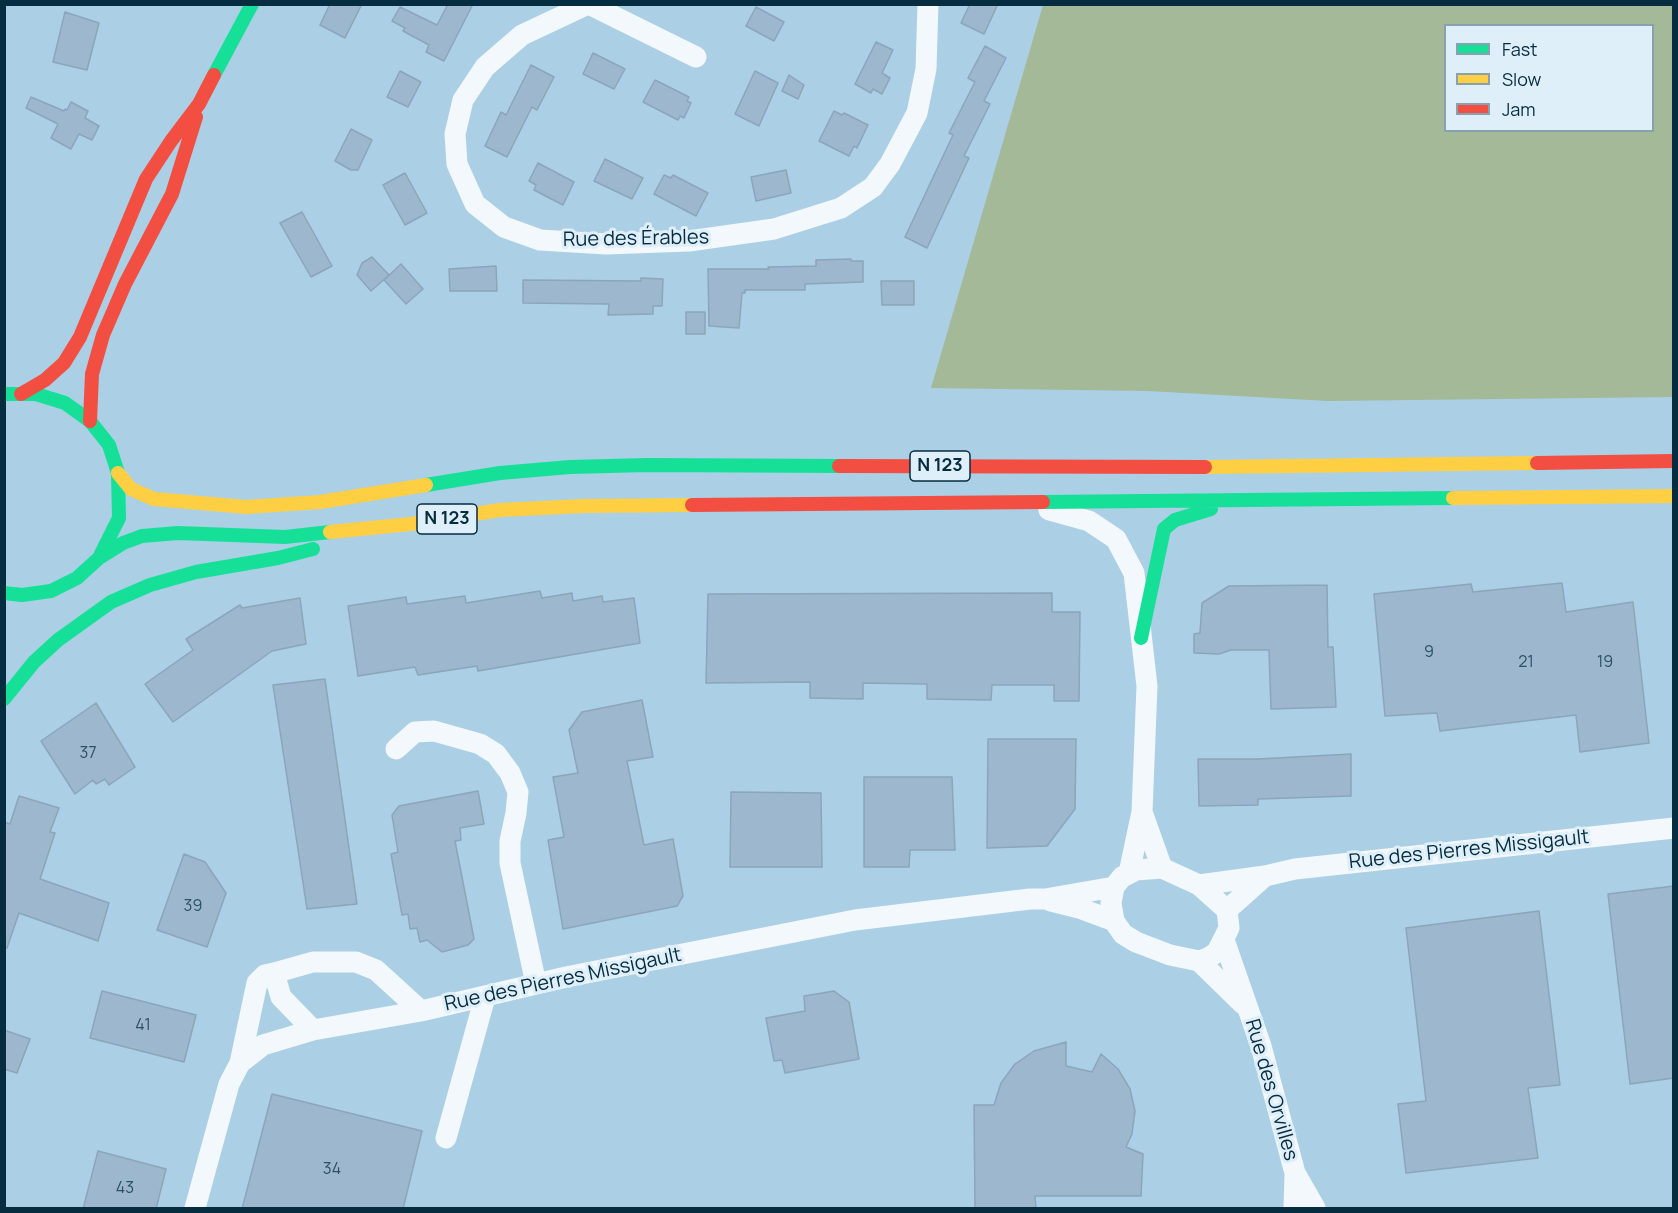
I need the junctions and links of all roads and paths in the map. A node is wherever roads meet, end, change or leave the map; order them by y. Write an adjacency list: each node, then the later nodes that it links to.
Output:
1 (252, 4): 5 (main road)
2 (589, 4): 3 (street, Rue des Érables); 4 (street)
3 (928, 4)
4 (696, 57)
5 (199, 104): 7 (main road); 8 (main road)
6 (4, 394): 7 (main road, N 123)
7 (21, 394): 8 (main road, N 123)
8 (90, 421): 10 (main road, N 123)
9 (1674, 461): 10 (main road, N 123)
10 (118, 473): 15 (main road, N 123)
11 (1674, 496): 13 (main road, N 123)
12 (1017, 501): 13 (main road, N 123); 14 (main road, N 123); 19 (street)
13 (1245, 501): 19 (main road)
14 (411, 524): 15 (main road, N 123); 20 (main road)
15 (99, 558): 17 (main road, N 123)
16 (4, 593): 17 (main road, N 123)
17 (22, 596): 18 (main road)
18 (4, 603)
19 (1141, 638): 22 (street)
20 (4, 699)
21 (396, 749): 34 (street)
22 (1142, 812): 24 (street); 26 (street)
23 (1674, 828): 25 (street, Rue des Pierres Missigault)
24 (1162, 868): 26 (street); 27 (street)
25 (1265, 876): 27 (street, Rue des Pierres Missigault); 29 (street)
26 (1121, 880): 28 (street, Rue des Pierres Missigault); 30 (street)
27 (1199, 885): 29 (street)
28 (1045, 899): 30 (street, Rue des Pierres Missigault); 34 (street, Rue des Pierres Missigault)
29 (1227, 910): 31 (street)
30 (1114, 921): 32 (street)
31 (1224, 940): 32 (street); 36 (street, Rue des Orvilles)
32 (1199, 961): 36 (street, Rue des Orvilles)
33 (274, 973): 37 (street); 38 (street); 39 (street)
34 (536, 984): 35 (street, Rue des Pierres Missigault)
35 (485, 997): 37 (street, Rue des Pierres Missigault); 40 (street)
36 (1246, 1007): 41 (street, Rue des Orvilles)
37 (421, 1011): 38 (street, Rue des Pierres Missigault)
38 (313, 1030): 39 (street, Rue des Pierres Missigault)
39 (240, 1064): 42 (street, Rue des Pierres Missigault)
40 (446, 1138)
41 (1295, 1173): 43 (street, Rue des Orvilles); 44 (street, Rue des Orvilles)
42 (195, 1209)
43 (1294, 1209)
44 (1315, 1209)

